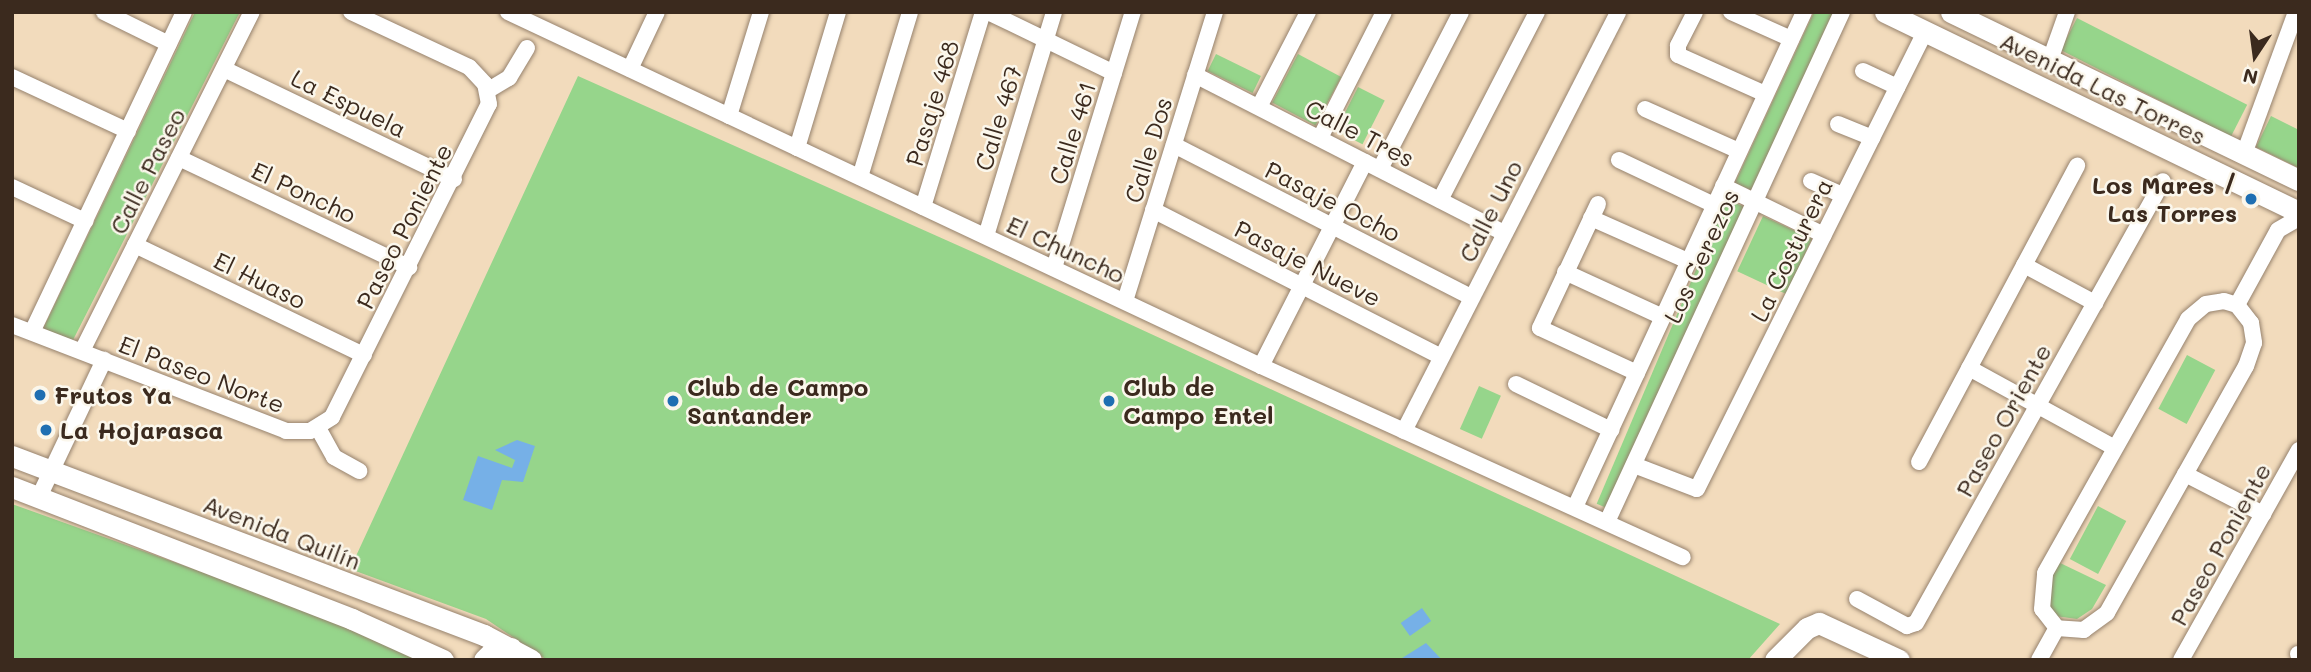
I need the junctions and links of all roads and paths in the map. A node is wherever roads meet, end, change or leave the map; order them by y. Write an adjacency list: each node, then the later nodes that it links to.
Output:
1 (104, 12): 30 (street)
2 (184, 12): 30 (street, Calle Paseo)
3 (252, 12): 33 (street, Calle Paseo)
4 (351, 12): 40 (street)
5 (508, 12): 34 (street, El Chuncho)
6 (657, 12): 34 (street)
7 (761, 12): 44 (street)
8 (838, 12): 51 (street)
9 (910, 12): 59 (street)
10 (986, 12): 29 (street); 71 (street, Pasaje 468)
11 (1054, 12): 29 (street, Calle 467)
12 (1133, 12): 36 (street, Calle 461)
13 (1215, 12): 37 (street, Calle Dos)
14 (1308, 12): 42 (street)
15 (1384, 12): 47 (street)
16 (1461, 12): 56 (street)
17 (1537, 12): 68 (street)
18 (1618, 12): 78 (street, Calle Uno)
19 (1695, 12): 41 (street)
20 (1731, 12): 28 (street)
21 (1804, 12): 28 (street, Los Cerezos)
22 (1842, 12): 69 (street, Los Cerezos)
23 (1885, 12): 27 (main road, Avenida Las Torres)
24 (1951, 12): 32 (main road, Avenida Las Torres)
25 (2067, 12): 32 (street)
26 (2296, 12): 53 (street)
27 (1925, 32): 39 (street, La Costurera); 58 (main road, Avenida Las Torres)
28 (1791, 39): 41 (street, Los Cerezos)
29 (1046, 40): 36 (street); 80 (street, Calle 467)
30 (169, 44): 46 (street, Calle Paseo)
31 (527, 48): 40 (street)
32 (2050, 60): 49 (main road, Avenida Las Torres)
33 (224, 69): 54 (street, Calle Paseo); 60 (street, La Espuela)
34 (630, 69): 44 (street, El Chuncho)
35 (1863, 71): 39 (street)
36 (1114, 73): 85 (street, Calle 461)
37 (1195, 75): 42 (street, Calle Tres); 50 (street, Calle Dos)
38 (12, 78): 46 (street)
39 (1898, 87): 48 (street, La Costurera)
40 (487, 91): 60 (street, Paseo Poniente)
41 (1765, 94): 52 (street, Los Cerezos)
42 (1259, 107): 47 (street, Calle Tres)
43 (1644, 109): 52 (street)
44 (729, 116): 51 (street, El Chuncho)
45 (1838, 124): 48 (street)
46 (128, 131): 75 (street, Calle Paseo)
47 (1320, 138): 56 (street, Calle Tres)
48 (1872, 138): 66 (street, La Costurera)
49 (2223, 144): 53 (main road, Avenida Las Torres); 58 (main road)
50 (1174, 145): 72 (street, Calle Dos); 76 (street, Pasaje Ocho)
51 (797, 148): 59 (street, El Chuncho)
52 (1739, 151): 65 (street, Los Cerezos)
53 (2244, 154): 61 (main road, Avenida Las Torres)
54 (179, 158): 81 (street, Calle Paseo); 84 (street, El Poncho)
55 (1619, 160): 70 (street)
56 (1372, 165): 68 (street, Calle Tres); 76 (street)
57 (2077, 166): 83 (street)
58 (2210, 169): 67 (main road, Avenida Las Torres)
59 (860, 177): 71 (street, El Chuncho)
60 (454, 179): 84 (street, Paseo Poniente)
61 (2299, 180)
62 (1811, 181): 66 (street)
63 (2163, 181): 90 (street, Paseo Oriente)
64 (12, 187): 75 (street)
65 (1723, 187): 69 (street); 70 (street, Los Cerezos)
66 (1843, 195): 79 (street, La Costurera)
67 (2272, 199): 73 (main road, Avenida Las Torres); 77 (street)
68 (1440, 200): 78 (street, Calle Tres)
69 (1755, 202): 79 (street); 111 (street, Los Cerezos)
70 (1714, 205): 82 (street, Los Cerezos)
71 (923, 207): 80 (street, El Chuncho)
72 (1153, 211): 87 (street, Pasaje Nueve); 89 (street, Calle Dos)
73 (2299, 212)
74 (2299, 218): 77 (street)
75 (85, 221): 94 (street, Calle Paseo)
76 (1332, 226): 87 (street); 88 (street, Pasaje Ocho)
77 (2278, 230): 91 (street)
78 (1504, 233): 88 (street, Calle Uno)
79 (1824, 235): 111 (street, La Costurera)
80 (986, 236): 85 (street, El Chuncho)
81 (135, 245): 95 (street, Calle Paseo); 96 (street, El Huaso)
82 (1688, 261): 86 (street); 92 (street, Los Cerezos)
83 (2024, 265): 90 (street); 100 (street)
84 (409, 267): 96 (street, Paseo Poniente)
85 (1054, 268): 89 (street, El Chuncho)
86 (1564, 272): 92 (street); 101 (street)
87 (1302, 286): 97 (street, Pasaje Nueve); 99 (street)
88 (1471, 297): 97 (street, Calle Uno)
89 (1125, 301): 99 (street, El Chuncho)
90 (2095, 303): 103 (street, Paseo Oriente)
91 (2237, 305): 107 (street); 114 (street)
92 (1663, 317): 101 (street, Los Cerezos)
93 (13, 327): 94 (street, El Paseo Norte)
94 (32, 332): 95 (street, El Paseo Norte)
95 (82, 351): 98 (street, El Paseo Norte)
96 (364, 355): 104 (street, Paseo Poniente)
97 (1441, 356): 106 (street, Calle Uno)
98 (104, 360): 104 (street, El Paseo Norte); 112 (street)
99 (1261, 366): 106 (street, El Chuncho)
100 (1969, 368): 103 (street); 110 (street)
101 (1637, 373): 105 (street, Los Cerezos)
102 (1516, 384): 105 (street)
103 (2037, 405): 107 (street); 121 (street, Paseo Oriente)
104 (318, 428): 113 (street)
105 (1611, 430): 117 (street, Los Cerezos)
106 (1404, 431): 117 (street, El Chuncho)
107 (2115, 448): 122 (street)
108 (2299, 450): 118 (street, Paseo Poniente)
109 (12, 456): 112 (main road, Avenida Quilín)
110 (1919, 462)
111 (1633, 465): 119 (street, Los Cerezos)
112 (51, 471): 116 (street); 123 (main road, Avenida Quilín)
113 (359, 471)
114 (2185, 474): 118 (street); 122 (street)
115 (12, 487): 116 (main road)
116 (38, 497): 125 (main road)
117 (1575, 507): 119 (street, El Chuncho)
118 (2263, 514): 130 (street, Paseo Poniente)
119 (1607, 522): 120 (street, El Chuncho)
120 (1683, 556)
121 (1857, 599)
122 (2057, 628): 129 (street)
123 (511, 648): 126 (main road); 127 (main road, Avenida Quilín)
124 (1892, 658): 128 (main road)
125 (443, 660)
126 (484, 660)
127 (531, 660)
128 (1775, 660)
129 (2039, 660)
130 (2181, 660)

